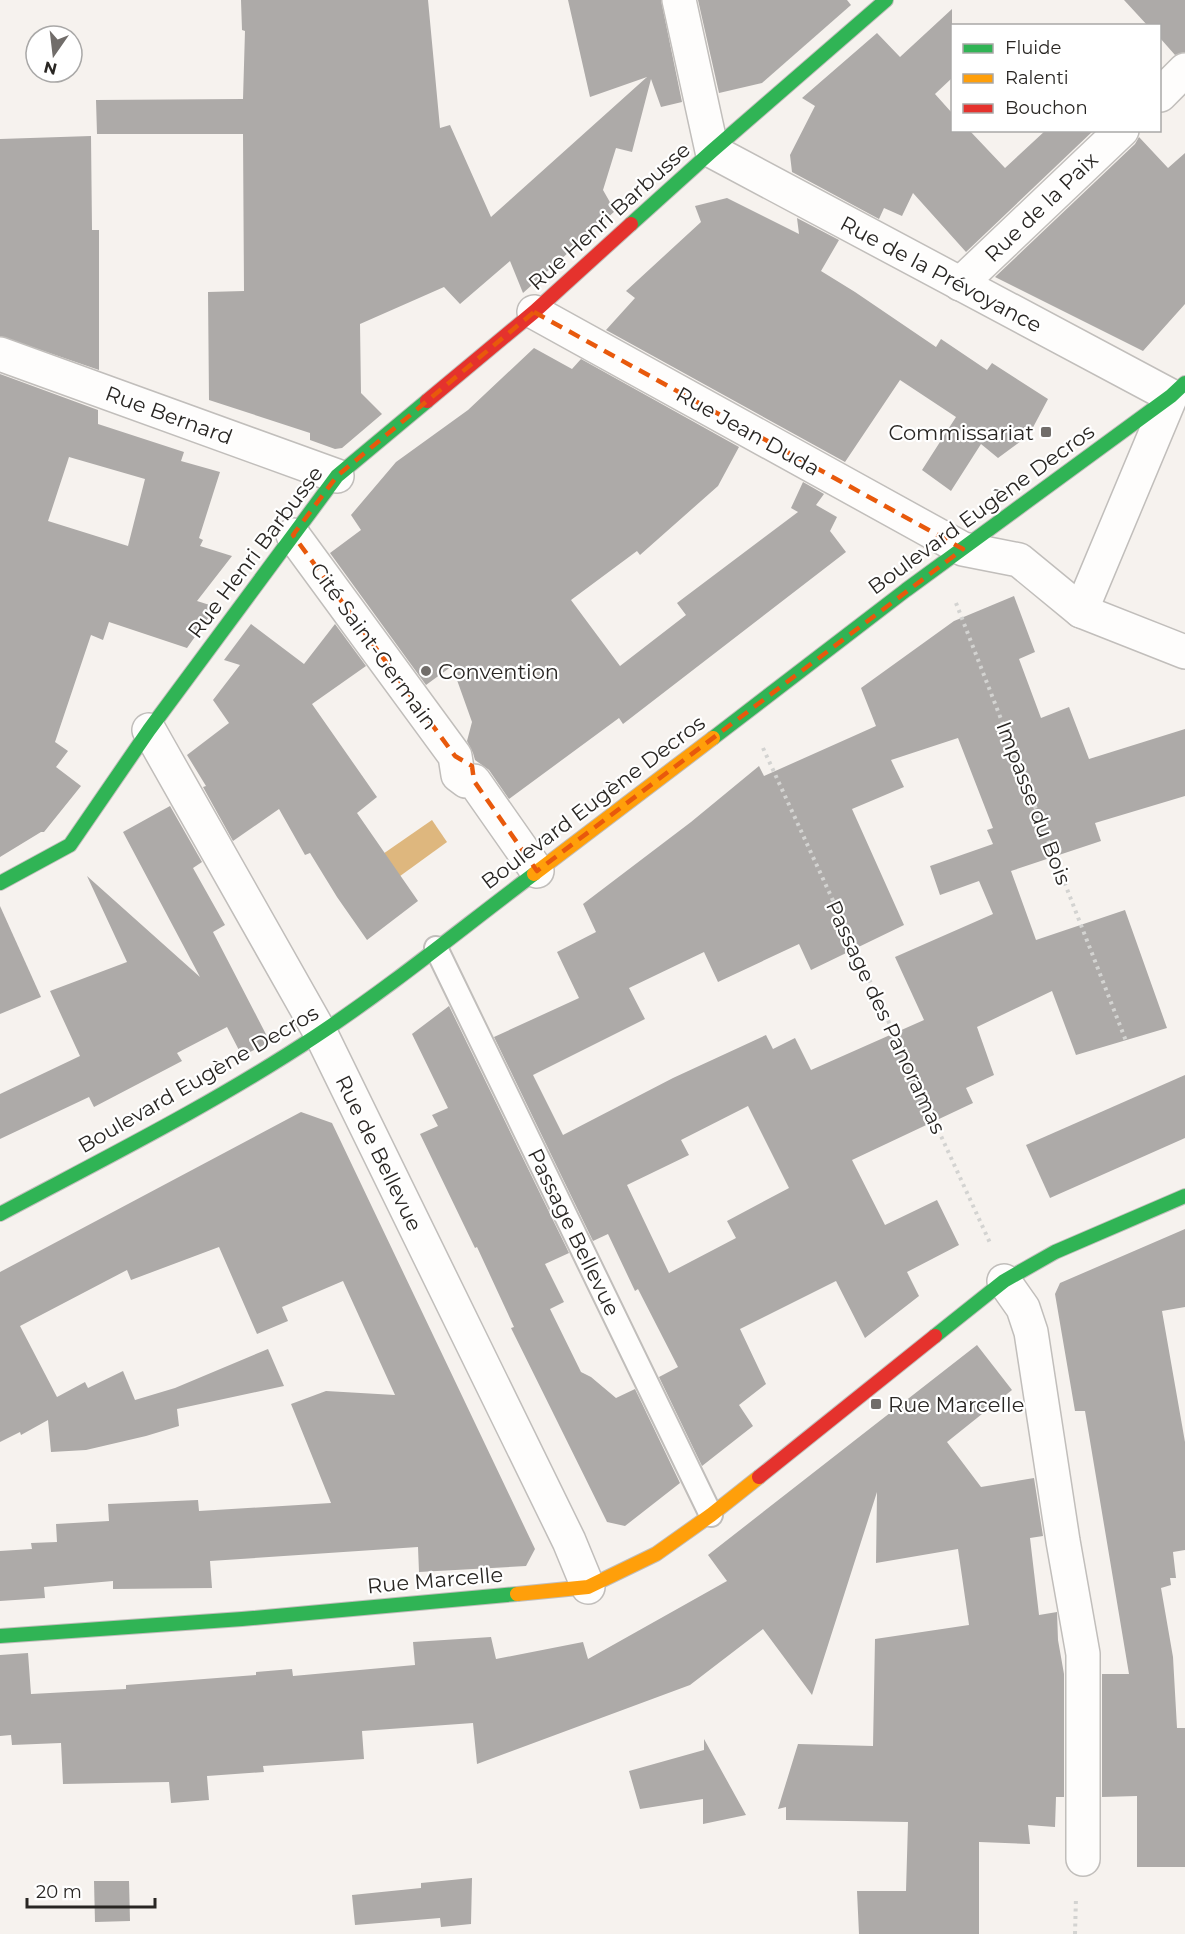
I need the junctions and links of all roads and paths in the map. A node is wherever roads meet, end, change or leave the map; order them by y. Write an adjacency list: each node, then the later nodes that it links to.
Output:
1 (679, 0): 6 (street)
2 (886, 0): 6 (street, Rue Henri Barbusse)
3 (1185, 70): 4 (street)
4 (1161, 94)
5 (1120, 132): 7 (street, Rue de la Paix)
6 (712, 151): 7 (street, Rue de la Prévoyance); 8 (street, Rue Henri Barbusse)
7 (960, 284): 10 (street, Rue de la Prévoyance)
8 (534, 312): 11 (street, Rue Henri Barbusse); 13 (street, Rue Jean Duda)
9 (0, 354): 11 (street, Rue Bernard)
10 (1178, 389): 13 (street, Boulevard Eugène Decros); 14 (street)
11 (337, 476): 12 (street, Rue Henri Barbusse)
12 (293, 535): 17 (street, Rue Henri Barbusse); 18 (street, Cité Saint-Germain)
13 (952, 557): 14 (street, Rue Jean Duda); 16 (street, Boulevard Eugène Decros); 22 (path, Impasse du Bois)
14 (1081, 611): 15 (street, Rue Jean Duda)
15 (1185, 652)
16 (746, 711): 18 (street, Boulevard Eugène Decros); 25 (path, Passage des Panoramas)
17 (149, 730): 19 (street, Rue Henri Barbusse); 21 (street, Rue de Bellevue)
18 (537, 871): 20 (street, Boulevard Eugène Decros)
19 (0, 883)
20 (436, 948): 21 (street, Boulevard Eugène Decros); 27 (lane, Passage Bellevue)
21 (321, 1034): 24 (street, Boulevard Eugène Decros); 28 (street, Rue de Bellevue)
22 (1126, 1041)
23 (1185, 1196): 26 (street, Rue Marcelle)
24 (0, 1214)
25 (992, 1248)
26 (1004, 1281): 27 (street, Rue Marcelle); 30 (street)
27 (711, 1515): 28 (street, Rue Marcelle)
28 (588, 1587): 29 (street, Rue Marcelle)
29 (0, 1636)
30 (1083, 1859)
31 (1076, 1893): 32 (path)
32 (1075, 1934)

